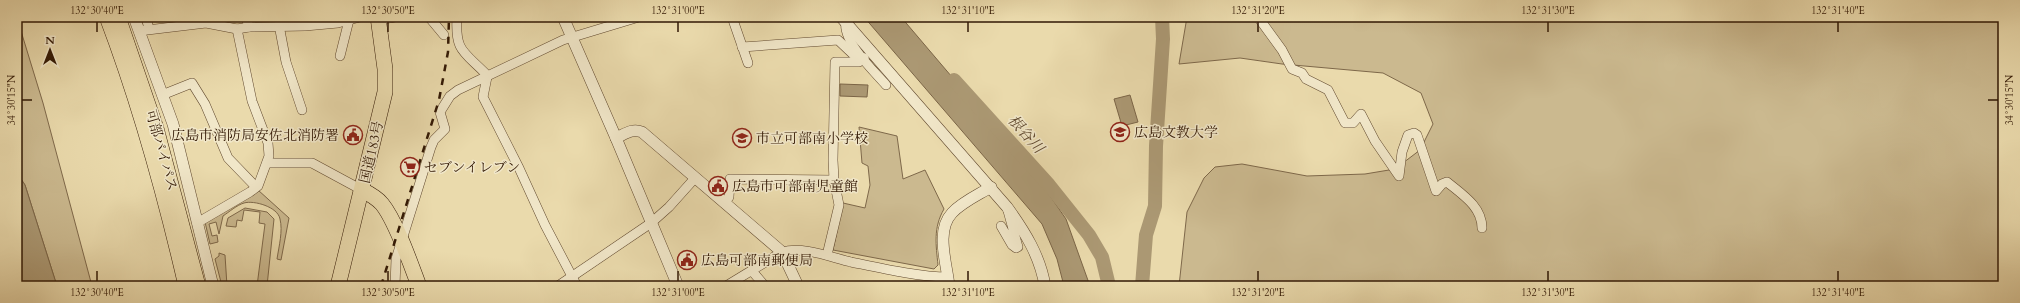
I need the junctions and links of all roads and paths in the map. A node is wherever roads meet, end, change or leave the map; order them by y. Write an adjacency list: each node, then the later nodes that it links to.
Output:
1 (107, 17): 51 (main road, 可部バイパス)
2 (118, 17): 52 (main road, 可部バイパス)
3 (134, 17): 21 (street)
4 (146, 17): 21 (street)
5 (246, 17): 19 (street)
6 (360, 17): 16 (street)
7 (395, 17): 14 (street)
8 (429, 17): 22 (street)
9 (457, 17): 28 (street)
10 (563, 17): 23 (street)
11 (639, 17): 15 (street)
12 (732, 17): 24 (street)
13 (1258, 17): 44 (street)
14 (376, 18): 38 (main road, 国道183号)
15 (629, 18): 23 (street)
16 (349, 20): 18 (street); 25 (street)
17 (843, 20): 26 (street); 37 (street)
18 (279, 26): 19 (street); 31 (street)
19 (249, 27): 20 (street)
20 (237, 29): 21 (street); 33 (street)
21 (144, 30): 30 (street)
22 (444, 35)
23 (572, 38): 28 (street); 32 (street)
24 (742, 47): 26 (street); 27 (street)
25 (340, 56)
26 (864, 58): 29 (street); 35 (street)
27 (748, 63)
28 (487, 77): 45 (street); 49 (street)
29 (886, 85)
30 (162, 95): 36 (street); 41 (street)
31 (302, 110)
32 (616, 138): 34 (street); 42 (street)
33 (266, 163): 36 (street); 38 (street)
34 (695, 178): 39 (street); 42 (street)
35 (834, 180): 39 (street); 47 (street)
36 (256, 187): 41 (street)
37 (990, 187): 40 (street); 50 (street)
38 (362, 190): 45 (main road); 54 (main road, 国道183号)
39 (724, 203): 46 (street)
40 (1007, 207): 43 (street); 63 (street)
41 (197, 223): 53 (street)
42 (651, 223): 49 (street); 59 (street)
43 (1002, 226)
44 (1482, 228)
45 (401, 243): 55 (street); 56 (main road)
46 (782, 252): 47 (street); 48 (street); 62 (street)
47 (827, 255): 50 (street)
48 (752, 271): 60 (street); 61 (street)
49 (571, 276): 57 (street); 58 (street)
50 (948, 282)
51 (186, 286)
52 (198, 286)
53 (213, 286)
54 (338, 286)
55 (395, 286)
56 (419, 286)
57 (558, 286)
58 (578, 286)
59 (678, 286)
60 (726, 286)
61 (765, 286)
62 (798, 286)
63 (1045, 286)

